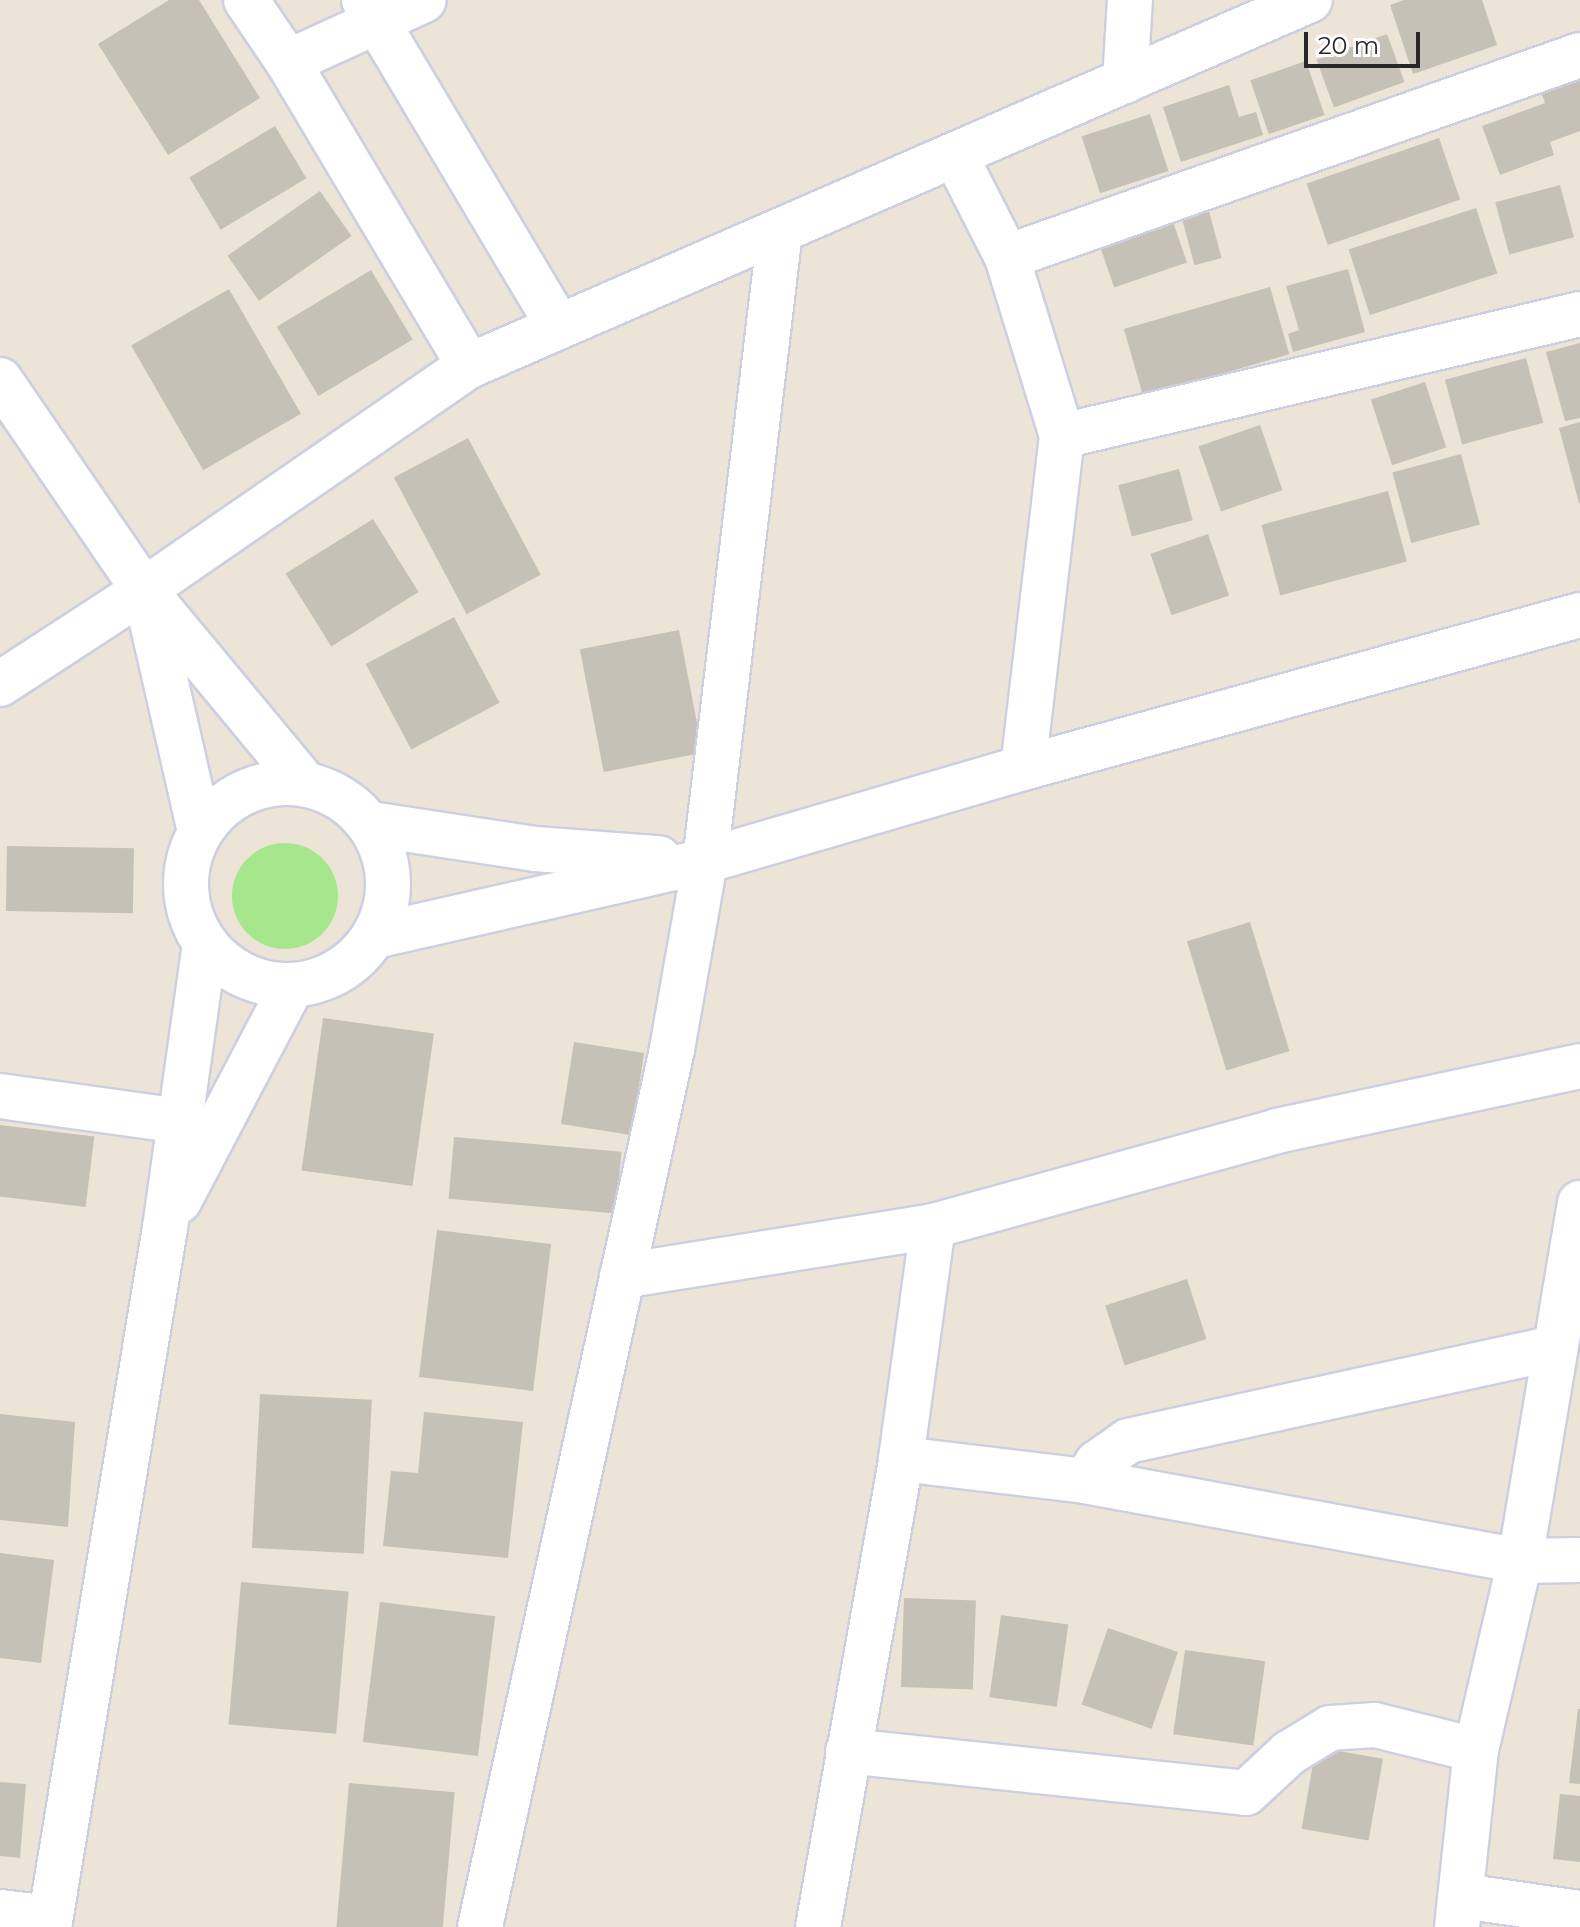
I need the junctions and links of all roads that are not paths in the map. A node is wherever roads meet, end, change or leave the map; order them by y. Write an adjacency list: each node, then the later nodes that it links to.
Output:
1 (246, 0): 7 (street)
2 (424, 0): 5 (street)
3 (1130, 0): 8 (street)
4 (1310, 0): 8 (street)
5 (370, 10): 7 (street); 13 (street)
6 (1580, 55): 11 (street)
7 (288, 62): 14 (street)
8 (1125, 81): 9 (street)
9 (955, 155): 10 (street); 11 (street)
10 (780, 231): 13 (street); 24 (street)
11 (1007, 257): 16 (street)
12 (1580, 314): 16 (street)
13 (558, 326): 14 (street)
14 (469, 366): 17 (street)
15 (0, 380): 17 (street)
16 (1062, 436): 20 (street)
17 (144, 590): 19 (street); 21 (street); 23 (street)
18 (1580, 615): 20 (street)
19 (0, 684)
20 (1023, 768): 24 (street)
21 (304, 783): 22 (street); 23 (street)
22 (371, 824): 24 (street); 25 (street)
23 (200, 831): 26 (street)
24 (705, 861): 25 (street); 34 (street)
25 (375, 936): 27 (street)
26 (205, 945): 27 (street); 30 (street)
27 (292, 986): 33 (street)
28 (1580, 1066): 32 (street)
29 (0, 1096): 30 (street)
30 (180, 1121): 33 (street)
31 (1580, 1203): 35 (street)
32 (933, 1226): 34 (street); 36 (street)
33 (165, 1228): 45 (street)
34 (622, 1276): 46 (street)
35 (1553, 1348): 37 (street); 39 (street)
36 (901, 1459): 37 (street); 41 (street)
37 (1085, 1481): 39 (street)
38 (1580, 1560): 39 (street)
39 (1520, 1561): 40 (street)
40 (1476, 1750): 41 (street); 43 (street)
41 (848, 1751): 47 (street)
42 (0, 1912): 45 (street)
43 (1460, 1912): 44 (street)
44 (1580, 1913)
45 (50, 1922)
46 (480, 1927)
47 (818, 1927)

